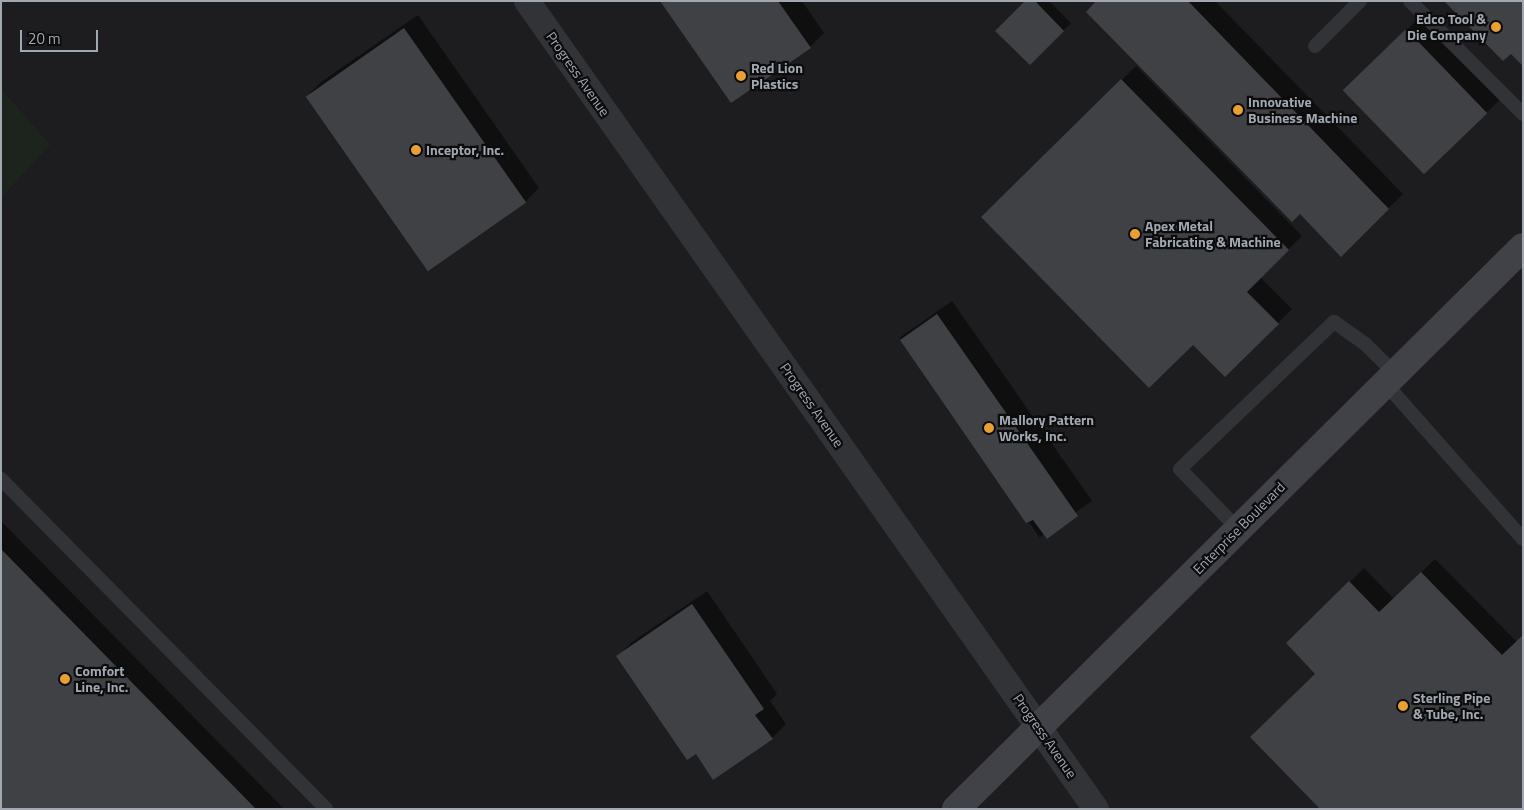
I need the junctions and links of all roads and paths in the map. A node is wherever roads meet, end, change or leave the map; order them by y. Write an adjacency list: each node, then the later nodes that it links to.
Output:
1 (527, 1): 11 (street, Progress Avenue)
2 (1360, 1): 4 (lane)
3 (1410, 1): 5 (lane)
4 (1315, 46)
5 (1523, 114)
6 (1523, 247): 7 (street, Enterprise Boulevard)
7 (1390, 378): 9 (street, Enterprise Boulevard); 9 (lane); 10 (lane)
8 (1, 479): 12 (lane)
9 (1238, 529): 11 (street, Enterprise Boulevard)
10 (1523, 539)
11 (1038, 727): 13 (street, Enterprise Boulevard); 14 (street, Progress Avenue)
12 (326, 809)
13 (956, 809)
14 (1096, 809)

